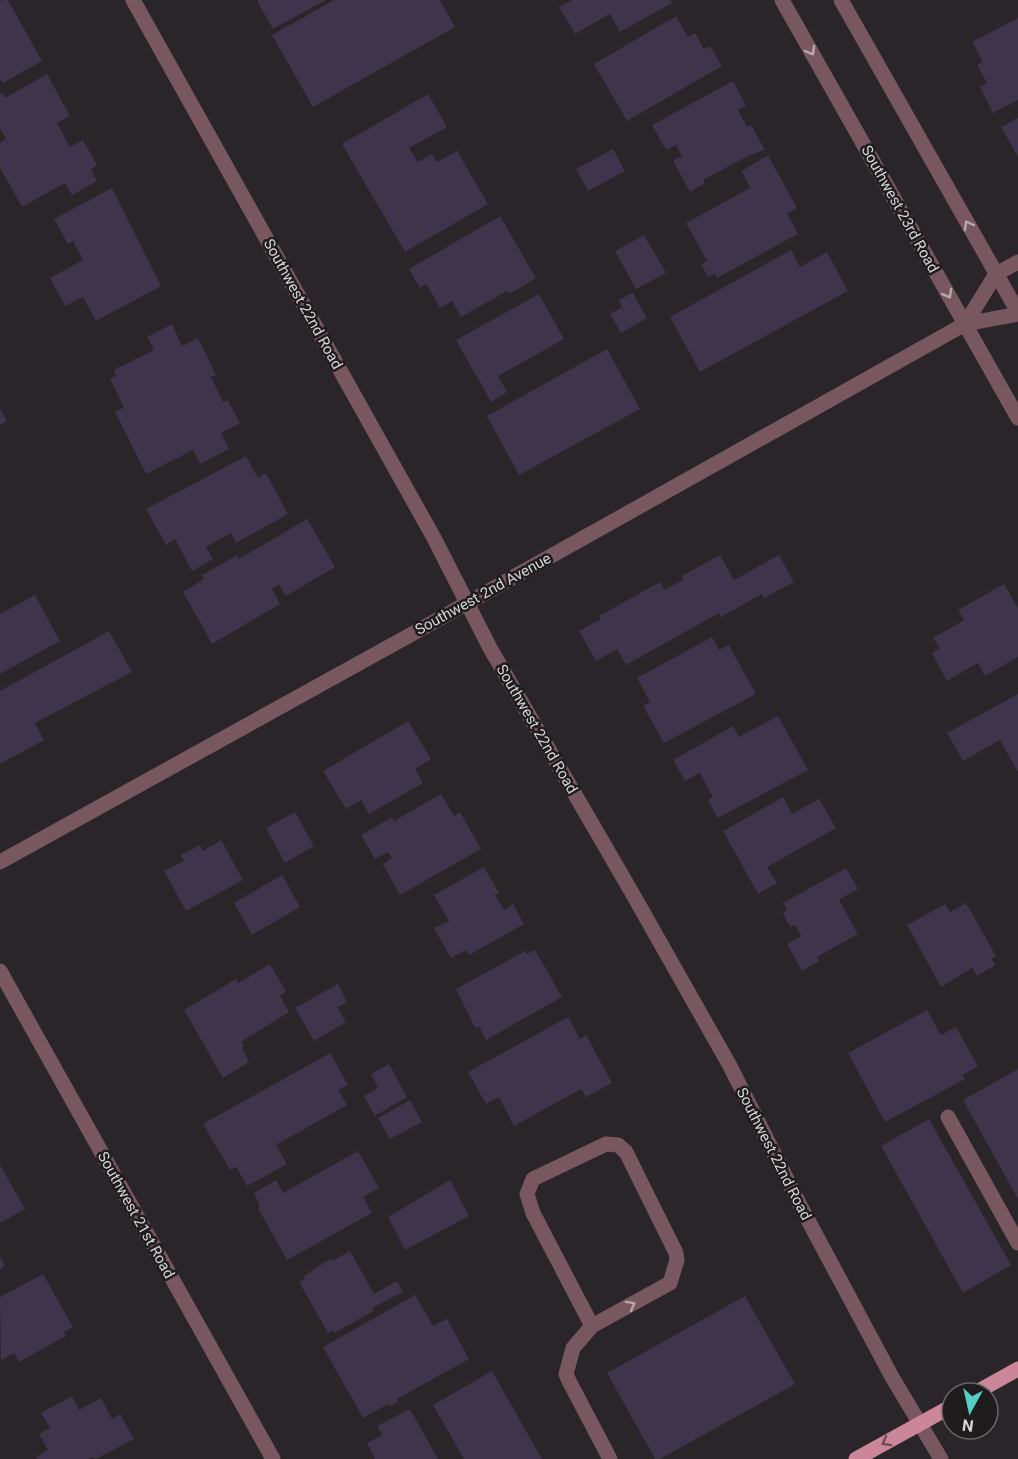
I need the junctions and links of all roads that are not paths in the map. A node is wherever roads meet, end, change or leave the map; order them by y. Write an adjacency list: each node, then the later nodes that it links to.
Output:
1 (133, 0): 9 (street, Southwest 22nd Road)
2 (782, 0): 7 (street, Southwest 23rd Road, one-way to 7)
3 (841, 0): 5 (street, one-way to 3)
4 (1018, 262): 5 (street, Southwest 2nd Avenue)
5 (996, 274): 6 (street); 7 (street, Southwest 2nd Avenue)
6 (1018, 313): 7 (street, Southwest 2nd Avenue)
7 (965, 324): 8 (street, Southwest 23rd Road); 9 (street, Southwest 2nd Avenue)
8 (1018, 418)
9 (466, 603): 10 (street, Southwest 2nd Avenue); 18 (street, Southwest 22nd Road)
10 (0, 862)
11 (0, 971): 19 (street, Southwest 21st Road)
12 (948, 1117): 13 (street)
13 (1018, 1243)
14 (592, 1326): 14 (street, one-way to 14); 20 (street)
15 (1018, 1369): 16 (main road)
16 (996, 1381)
17 (940, 1413): 18 (main road)
18 (919, 1424): 21 (main road, one-way to 21); 22 (street, Southwest 22nd Road)
19 (273, 1459)
20 (610, 1459)
21 (856, 1459)
22 (941, 1459)

